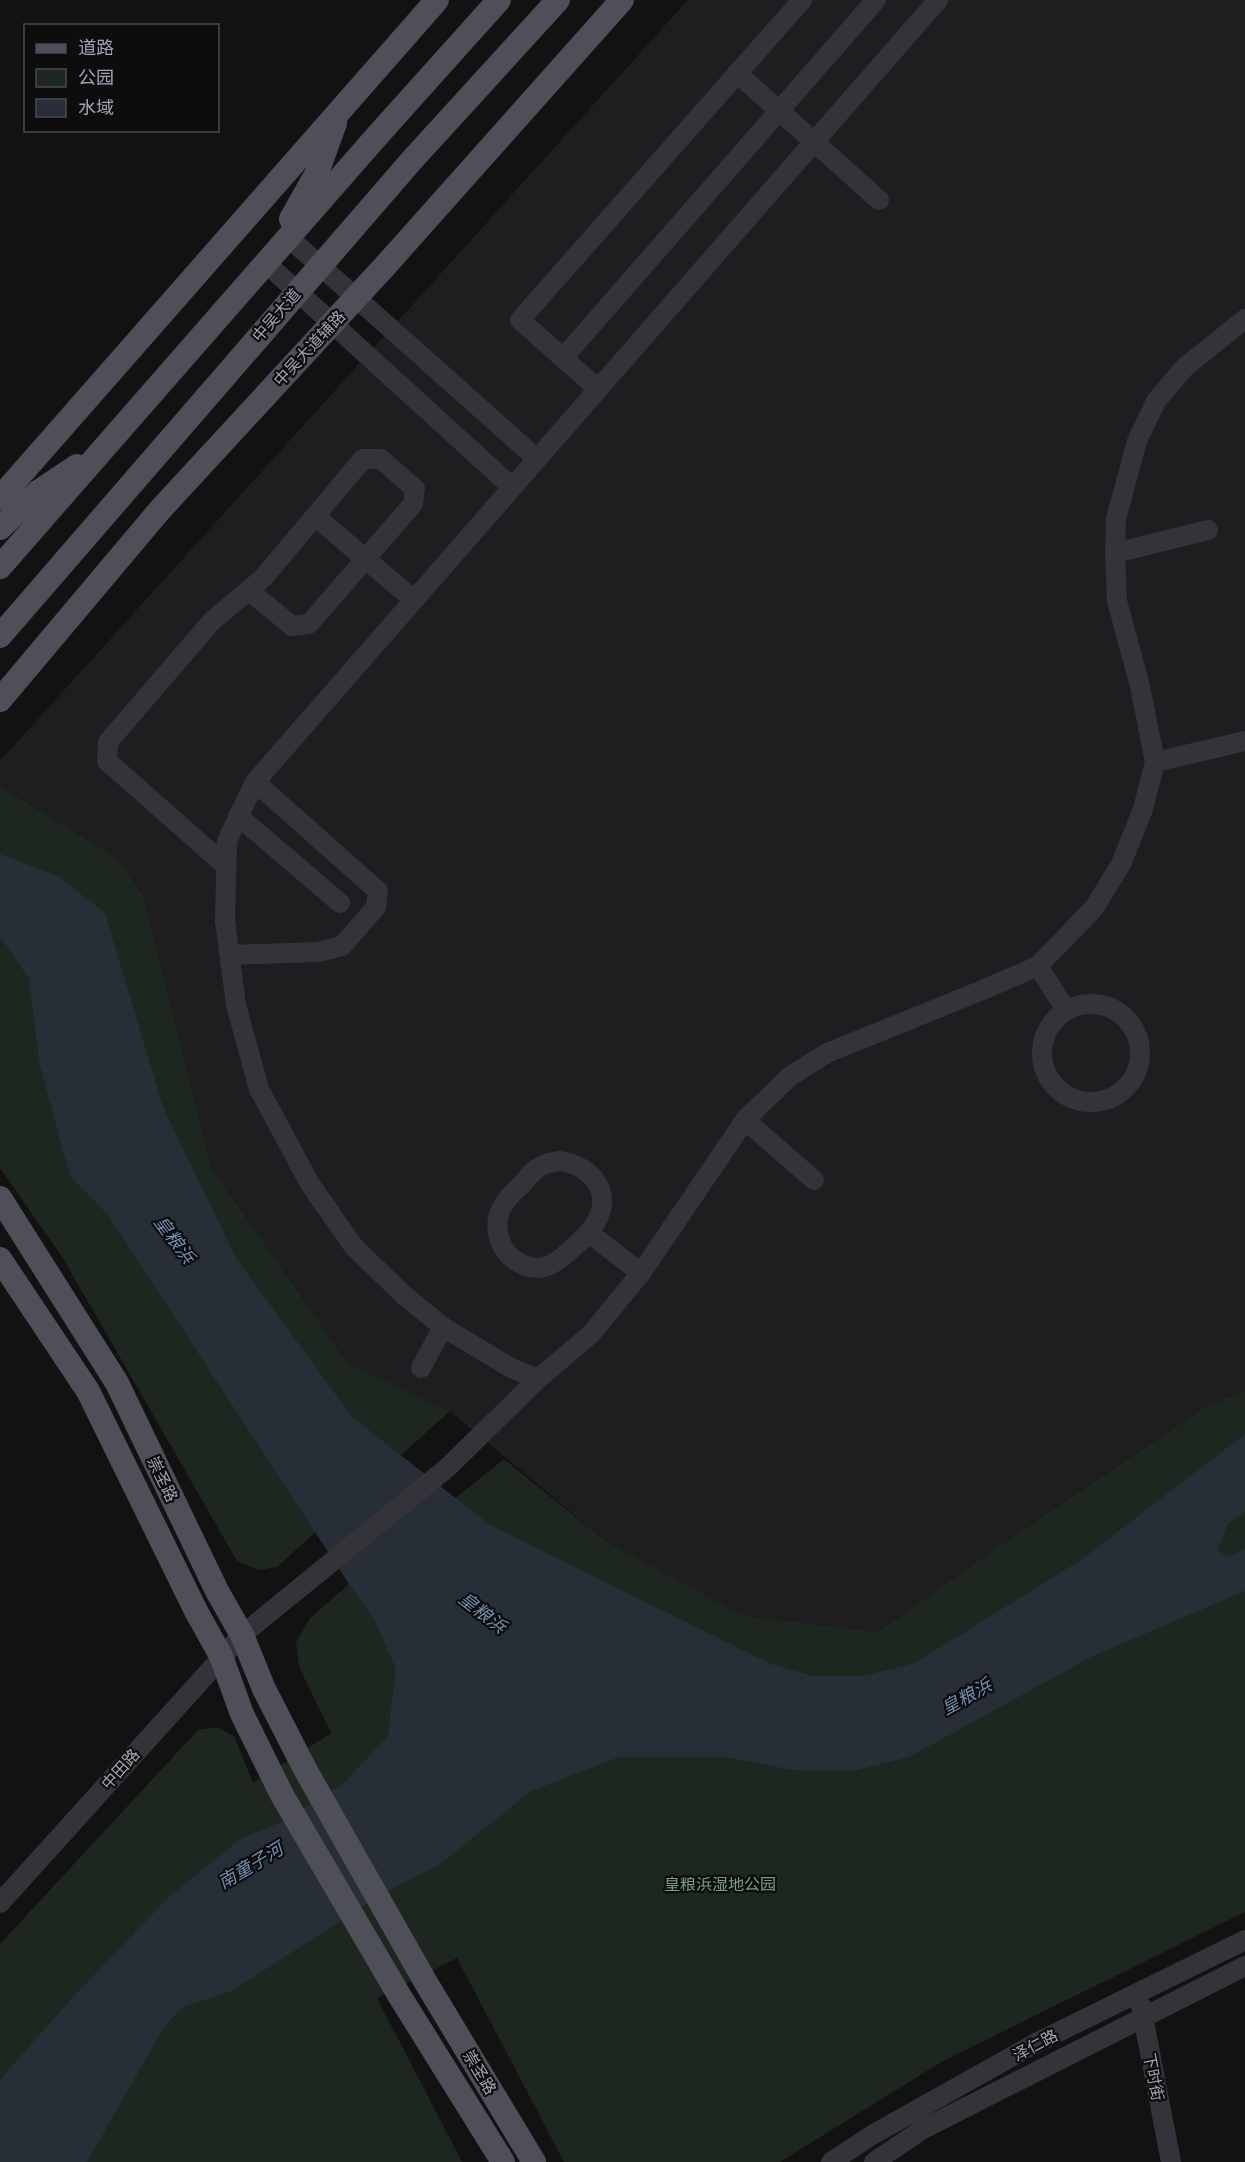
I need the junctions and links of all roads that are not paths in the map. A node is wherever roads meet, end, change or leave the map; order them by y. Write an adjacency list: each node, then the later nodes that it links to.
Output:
1 (499, 0): 13 (main road)
2 (558, 0): 15 (main road, 中吴大道)
3 (622, 0): 17 (main road, 中吴大道辅路)
4 (802, 0): 8 (street)
5 (876, 0): 10 (street)
6 (938, 0): 11 (street)
7 (431, 2): 9 (main road)
8 (737, 73): 10 (street); 20 (street)
9 (340, 109): 14 (main road); 25 (main road)
10 (779, 111): 11 (street); 20 (street)
11 (814, 142): 12 (street); 21 (street)
12 (879, 200)
13 (289, 238): 14 (main road); 15 (street)
14 (267, 264): 16 (street); 22 (main road)
15 (319, 266): 16 (main road, 中吴大道); 17 (street)
16 (297, 292): 19 (street); 34 (main road, 中吴大道)
17 (356, 298): 19 (main road, 中吴大道辅路); 23 (street)
18 (1245, 319): 29 (street)
19 (332, 323): 24 (street); 35 (main road, 中吴大道辅路)
20 (563, 358): 21 (street)
21 (598, 389): 23 (street)
22 (103, 448): 27 (main road); 31 (main road)
23 (537, 459): 24 (street)
24 (512, 487): 33 (street)
25 (0, 498)
26 (315, 516): 30 (street); 30 (street); 32 (street)
27 (0, 528)
28 (1208, 530): 29 (street)
29 (1115, 553): 37 (street)
30 (365, 559): 32 (street); 33 (street)
31 (0, 567)
32 (249, 590): 40 (street)
33 (414, 600): 38 (street)
34 (0, 636)
35 (0, 700)
36 (1245, 741): 37 (street)
37 (1155, 762): 43 (street)
38 (255, 782): 39 (street); 42 (street)
39 (238, 816): 40 (street); 41 (street)
40 (226, 866): 42 (street)
41 (340, 903)
42 (230, 956): 51 (street)
43 (1038, 966): 44 (street); 45 (street, 中田路)
44 (1066, 1010): 44 (street)
45 (745, 1119): 46 (street); 50 (street, 中田路)
46 (814, 1180)
47 (0, 1198): 54 (main road, 崇圣路)
48 (589, 1233): 48 (street); 50 (street)
49 (0, 1258): 55 (main road, 崇圣路)
50 (641, 1274): 53 (street, 中田路)
51 (442, 1327): 52 (street); 53 (street)
52 (421, 1368)
53 (538, 1379): 54 (street, 中田路)
54 (242, 1635): 55 (street, 中田路); 62 (main road, 崇圣路)
55 (221, 1656): 56 (street, 中田路); 61 (main road, 崇圣路)
56 (0, 1903)
57 (1245, 1940): 59 (street, 泽仁路)
58 (1245, 1966): 60 (street, 泽仁路)
59 (1138, 1992): 60 (street, 下时街); 63 (street, 泽仁路)
60 (1143, 2017): 64 (street, 泽仁路); 65 (street, 下时街)
61 (503, 2162)
62 (534, 2162)
63 (831, 2162)
64 (874, 2162)
65 (1171, 2162)

